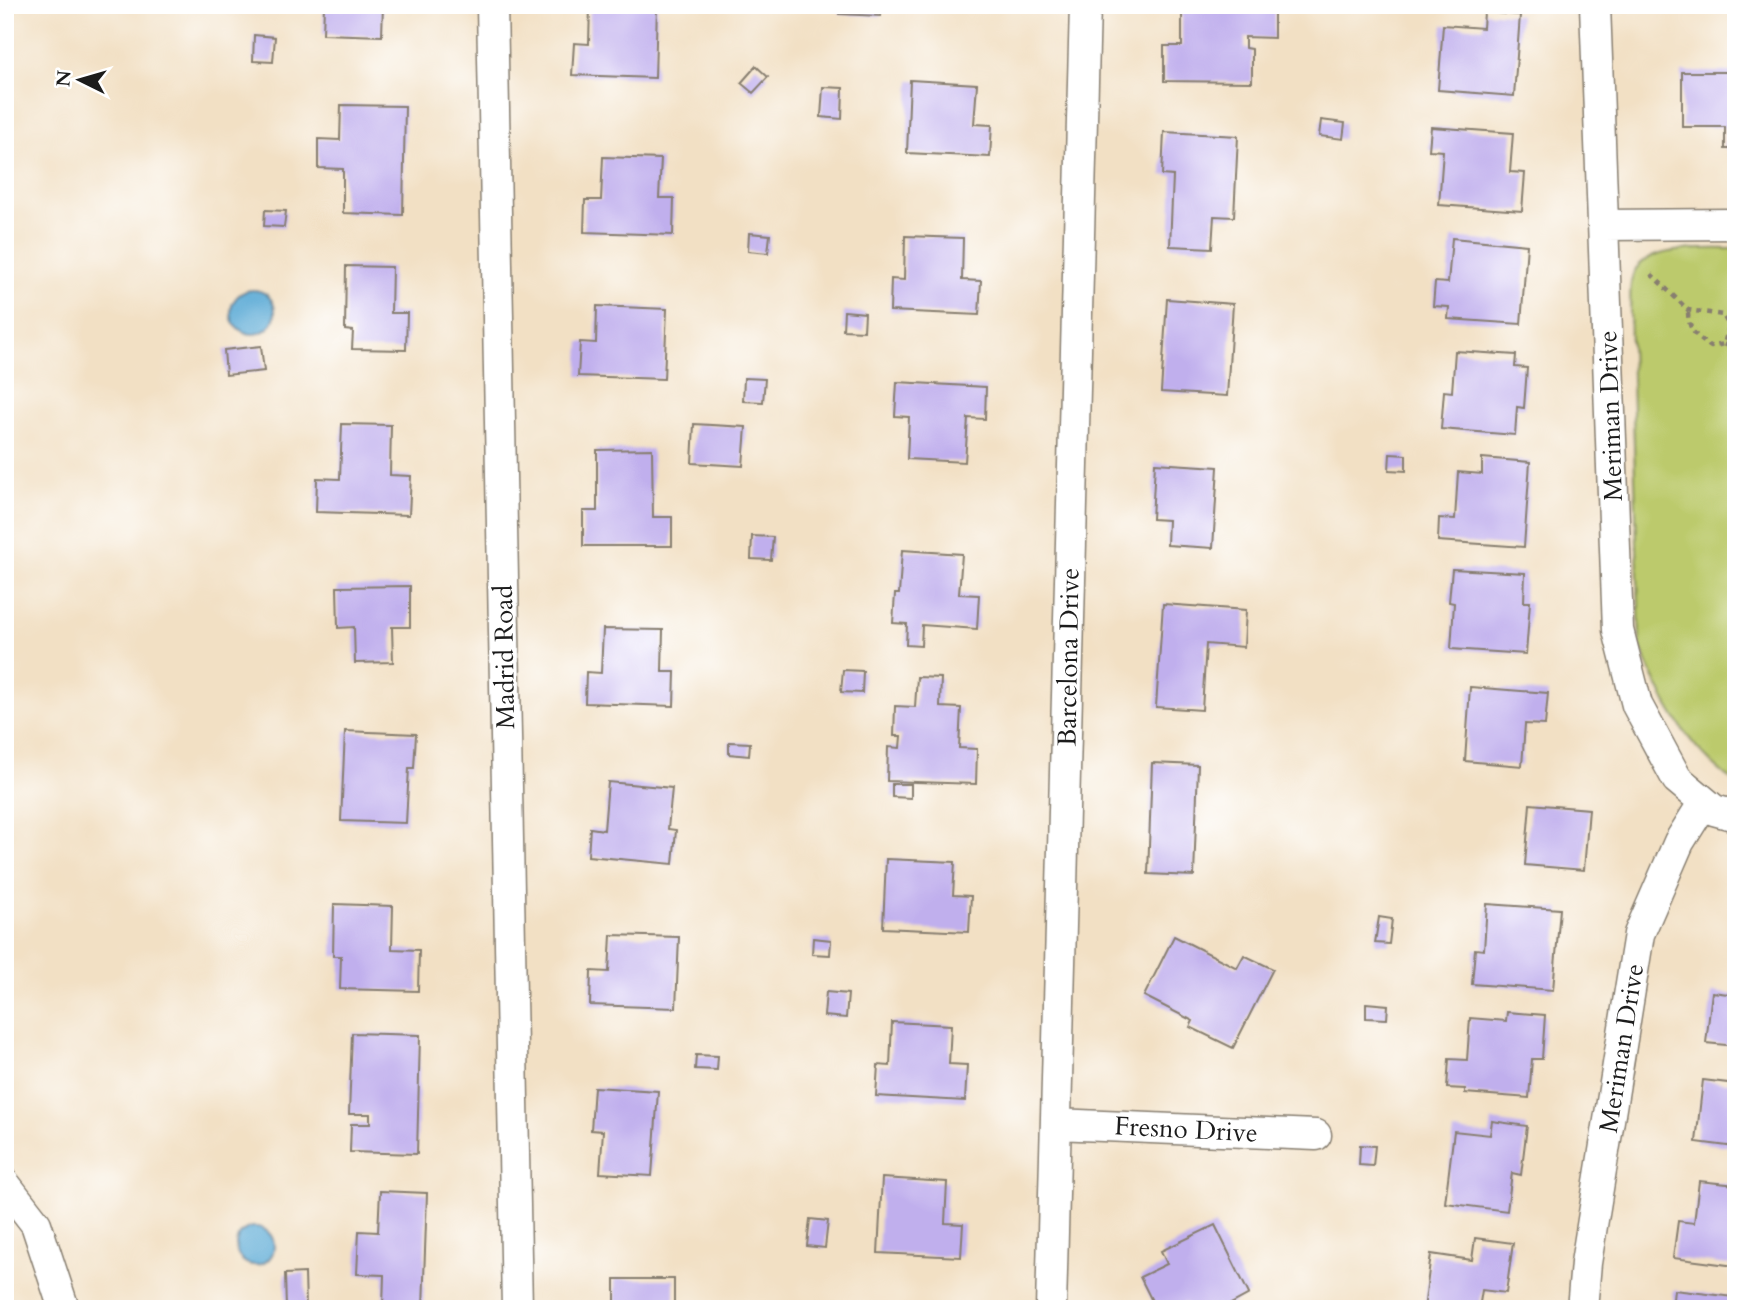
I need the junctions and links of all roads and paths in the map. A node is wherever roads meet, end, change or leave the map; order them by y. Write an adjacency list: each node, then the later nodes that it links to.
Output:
1 (492, 5): 15 (street, Madrid Road)
2 (1085, 5): 11 (street, Barcelona Drive)
3 (1595, 5): 5 (street, Meriman Drive)
4 (1736, 224): 5 (street)
5 (1603, 225): 10 (street, Meriman Drive)
6 (1651, 274): 7 (path)
7 (1688, 310): 8 (path); 8 (path)
8 (1724, 344): 9 (path)
9 (1736, 349)
10 (1718, 810): 17 (street, Meriman Drive)
11 (1056, 1124): 12 (street, Fresno Drive); 16 (street, Barcelona Drive)
12 (1317, 1135)
13 (5, 1184): 14 (street)
14 (64, 1309)
15 (517, 1309)
16 (1051, 1309)
17 (1582, 1309)

